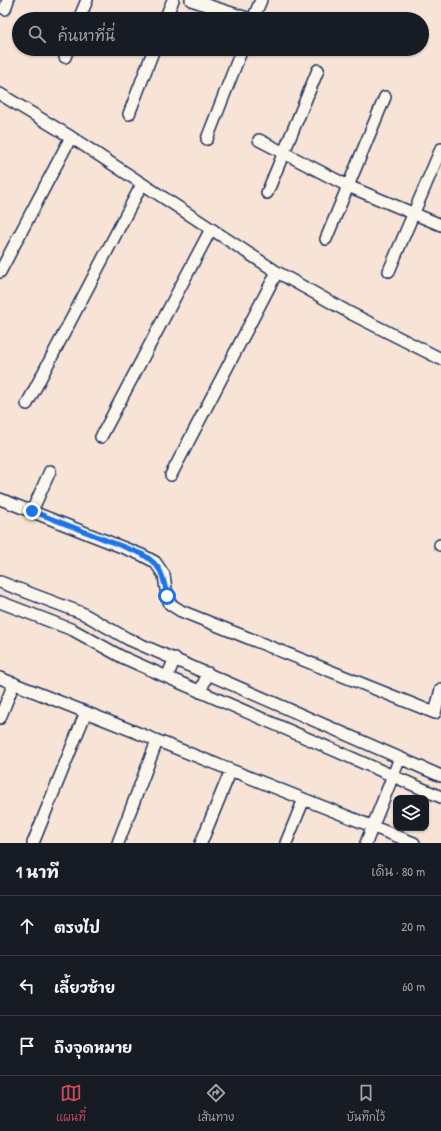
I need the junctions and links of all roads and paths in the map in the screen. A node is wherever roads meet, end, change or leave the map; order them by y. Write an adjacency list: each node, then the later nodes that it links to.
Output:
1 (86, 0): 5 (street)
2 (173, 0): 6 (street)
3 (191, 0): 7 (street)
4 (261, 0): 8 (street)
5 (82, 12)
6 (169, 12)
7 (230, 12)
8 (255, 12)
9 (151, 56): 14 (street)
10 (239, 56): 16 (street)
11 (318, 70): 19 (street)
12 (0, 94): 15 (street)
13 (386, 97): 21 (street)
14 (129, 114)
15 (71, 137): 20 (street); 28 (street)
16 (207, 139)
17 (258, 140): 19 (street)
18 (441, 148): 23 (street)
19 (285, 154): 21 (street); 22 (street)
20 (142, 184): 25 (street); 31 (street)
21 (348, 186): 23 (street); 26 (street)
22 (267, 193)
23 (413, 213): 24 (street); 27 (street)
24 (441, 225)
25 (210, 229): 29 (street); 32 (street)
26 (326, 239)
27 (389, 271)
28 (0, 272)
29 (277, 272): 30 (street); 34 (street)
30 (441, 359)
31 (27, 404)
32 (101, 437)
33 (50, 471): 36 (street)
34 (171, 475)
35 (0, 499): 36 (street)
36 (32, 511): 44 (street)
37 (0, 582): 39 (street)
38 (0, 602): 41 (street)
39 (175, 658): 40 (street); 41 (street)
40 (208, 673): 45 (street); 49 (street)
41 (167, 677): 45 (street)
42 (0, 678): 43 (street)
43 (14, 683): 46 (street); 47 (street)
44 (441, 689)
45 (200, 692): 52 (street)
46 (86, 712): 48 (street); 56 (street)
47 (0, 718)
48 (158, 741): 50 (street); 57 (street)
49 (400, 758): 51 (street); 52 (street)
50 (231, 770): 54 (street); 58 (street)
51 (441, 776)
52 (392, 777): 53 (street); 55 (street)
53 (441, 797)
54 (304, 799): 55 (street); 59 (street)
55 (373, 826): 60 (street); 61 (street)
56 (33, 843)
57 (118, 843)
58 (201, 843)
59 (286, 843)
60 (366, 843)
61 (414, 843)

